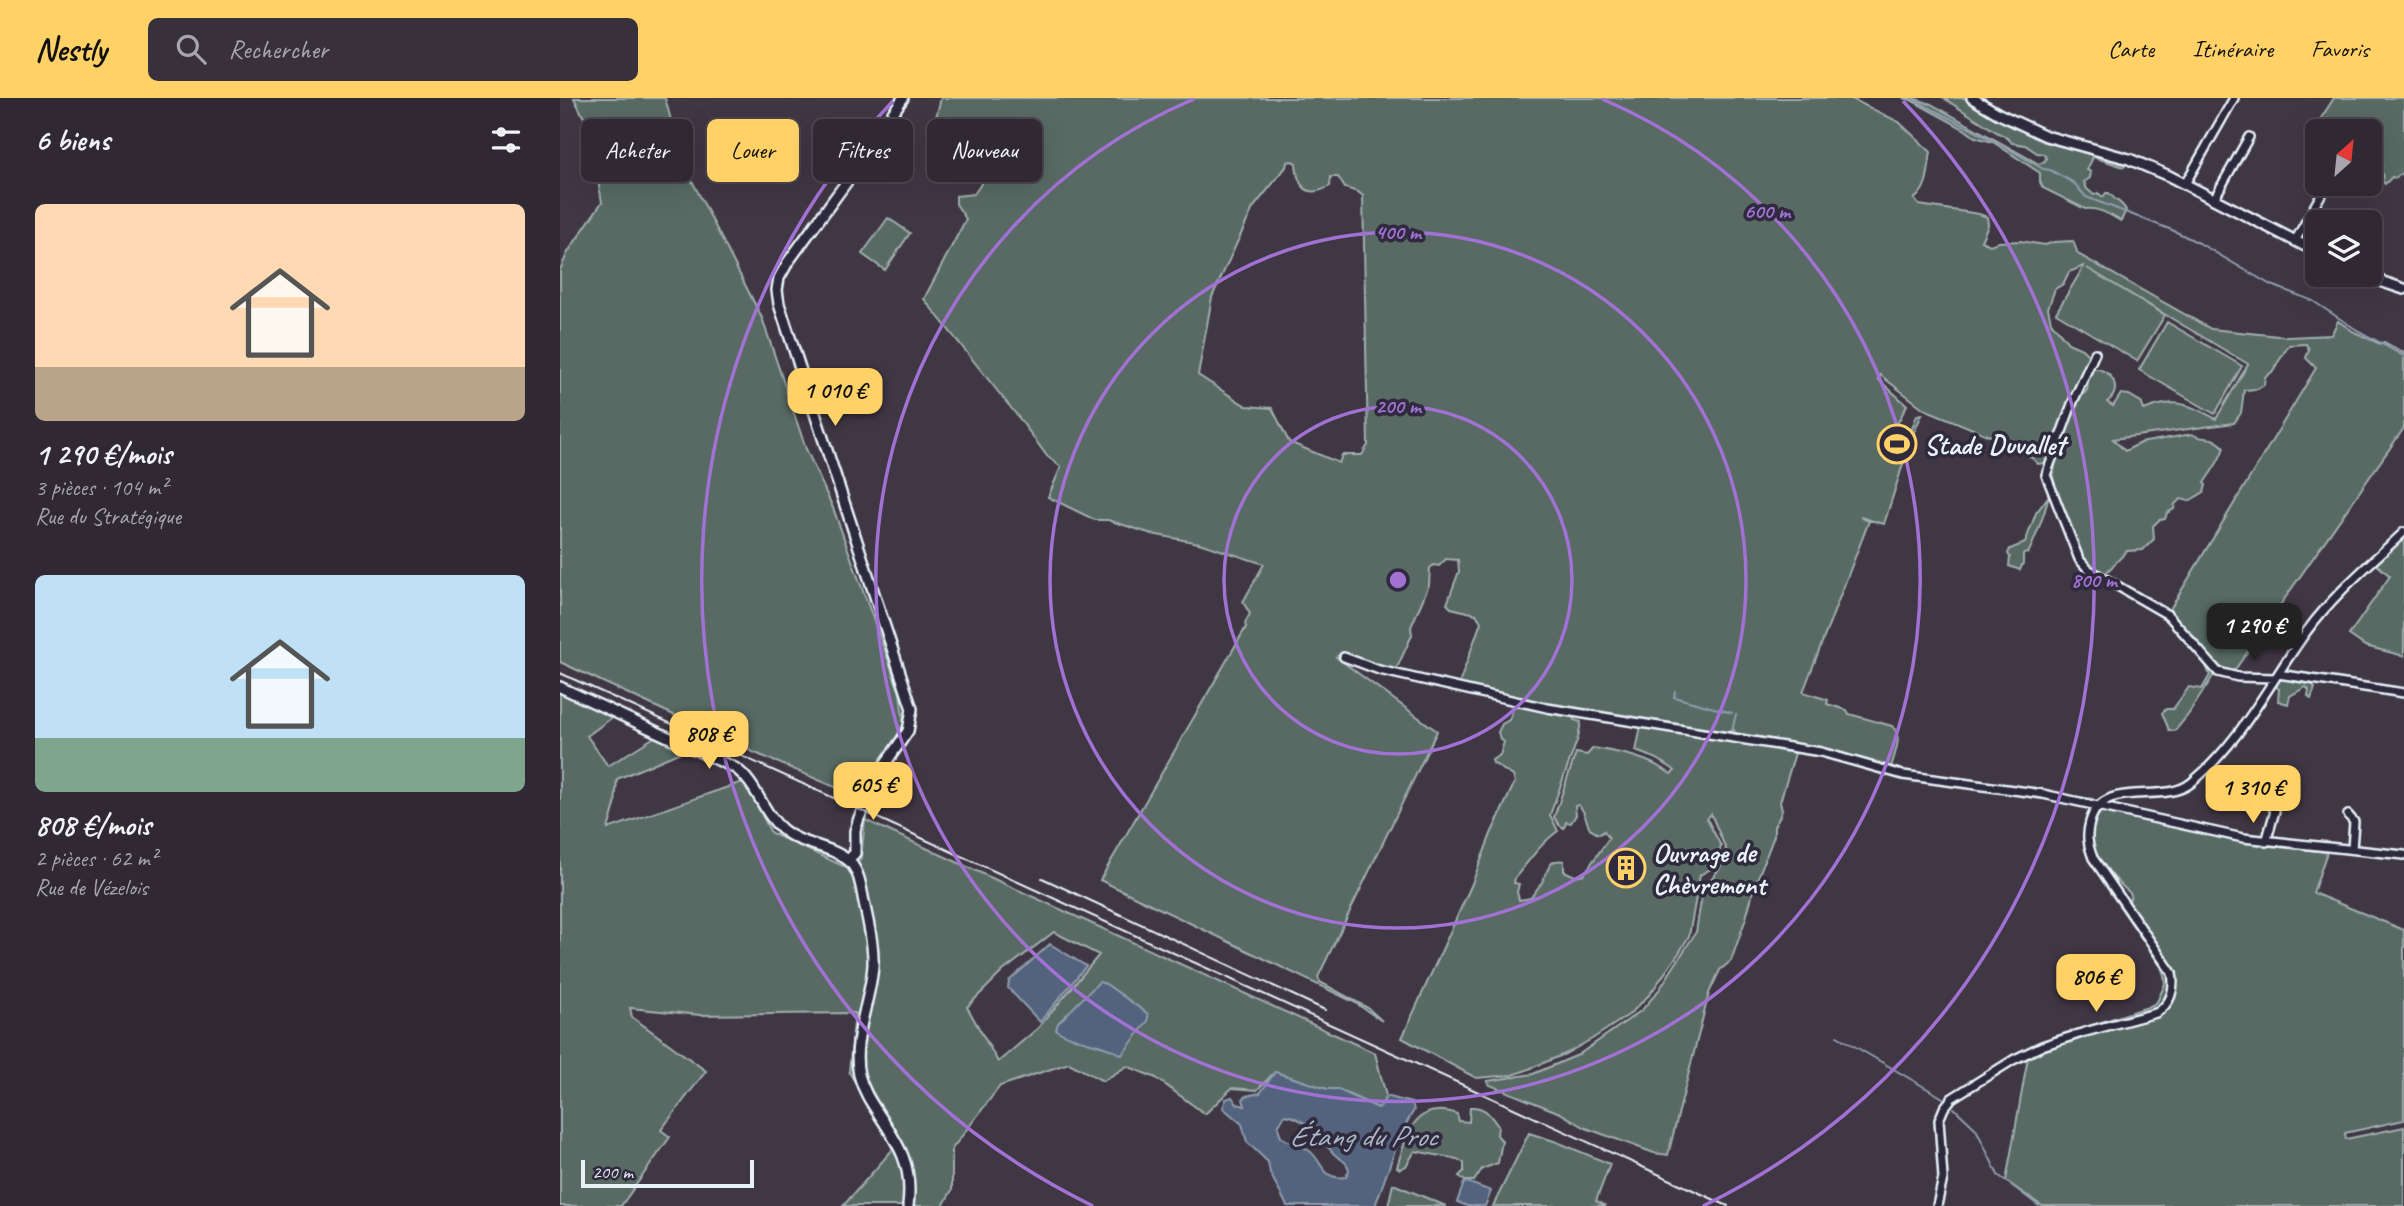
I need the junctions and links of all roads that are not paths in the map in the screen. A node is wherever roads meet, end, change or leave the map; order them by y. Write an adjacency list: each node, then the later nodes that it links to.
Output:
1 (903, 98): 26 (street)
2 (1972, 98): 5 (street)
3 (2234, 98): 5 (street)
4 (2249, 136): 7 (street)
5 (2185, 184): 7 (street)
6 (2320, 196): 8 (street)
7 (2214, 199): 8 (street)
8 (2295, 241): 9 (street)
9 (2305, 246)
10 (2382, 282): 11 (street)
11 (2404, 289)
12 (2095, 353): 15 (street)
13 (2404, 532): 15 (street)
14 (1343, 657): 19 (street)
15 (2277, 676): 17 (street); 18 (street)
16 (560, 687): 26 (street)
17 (2404, 693)
18 (2119, 796): 19 (street); 21 (street)
19 (2098, 806): 21 (street); 28 (street)
20 (2272, 806): 23 (street)
21 (2118, 810): 23 (street)
22 (2348, 815): 24 (street)
23 (2266, 842): 24 (street)
24 (2352, 849): 25 (street)
25 (2404, 855)
26 (848, 860): 27 (street)
27 (908, 1206)
28 (1937, 1206)

